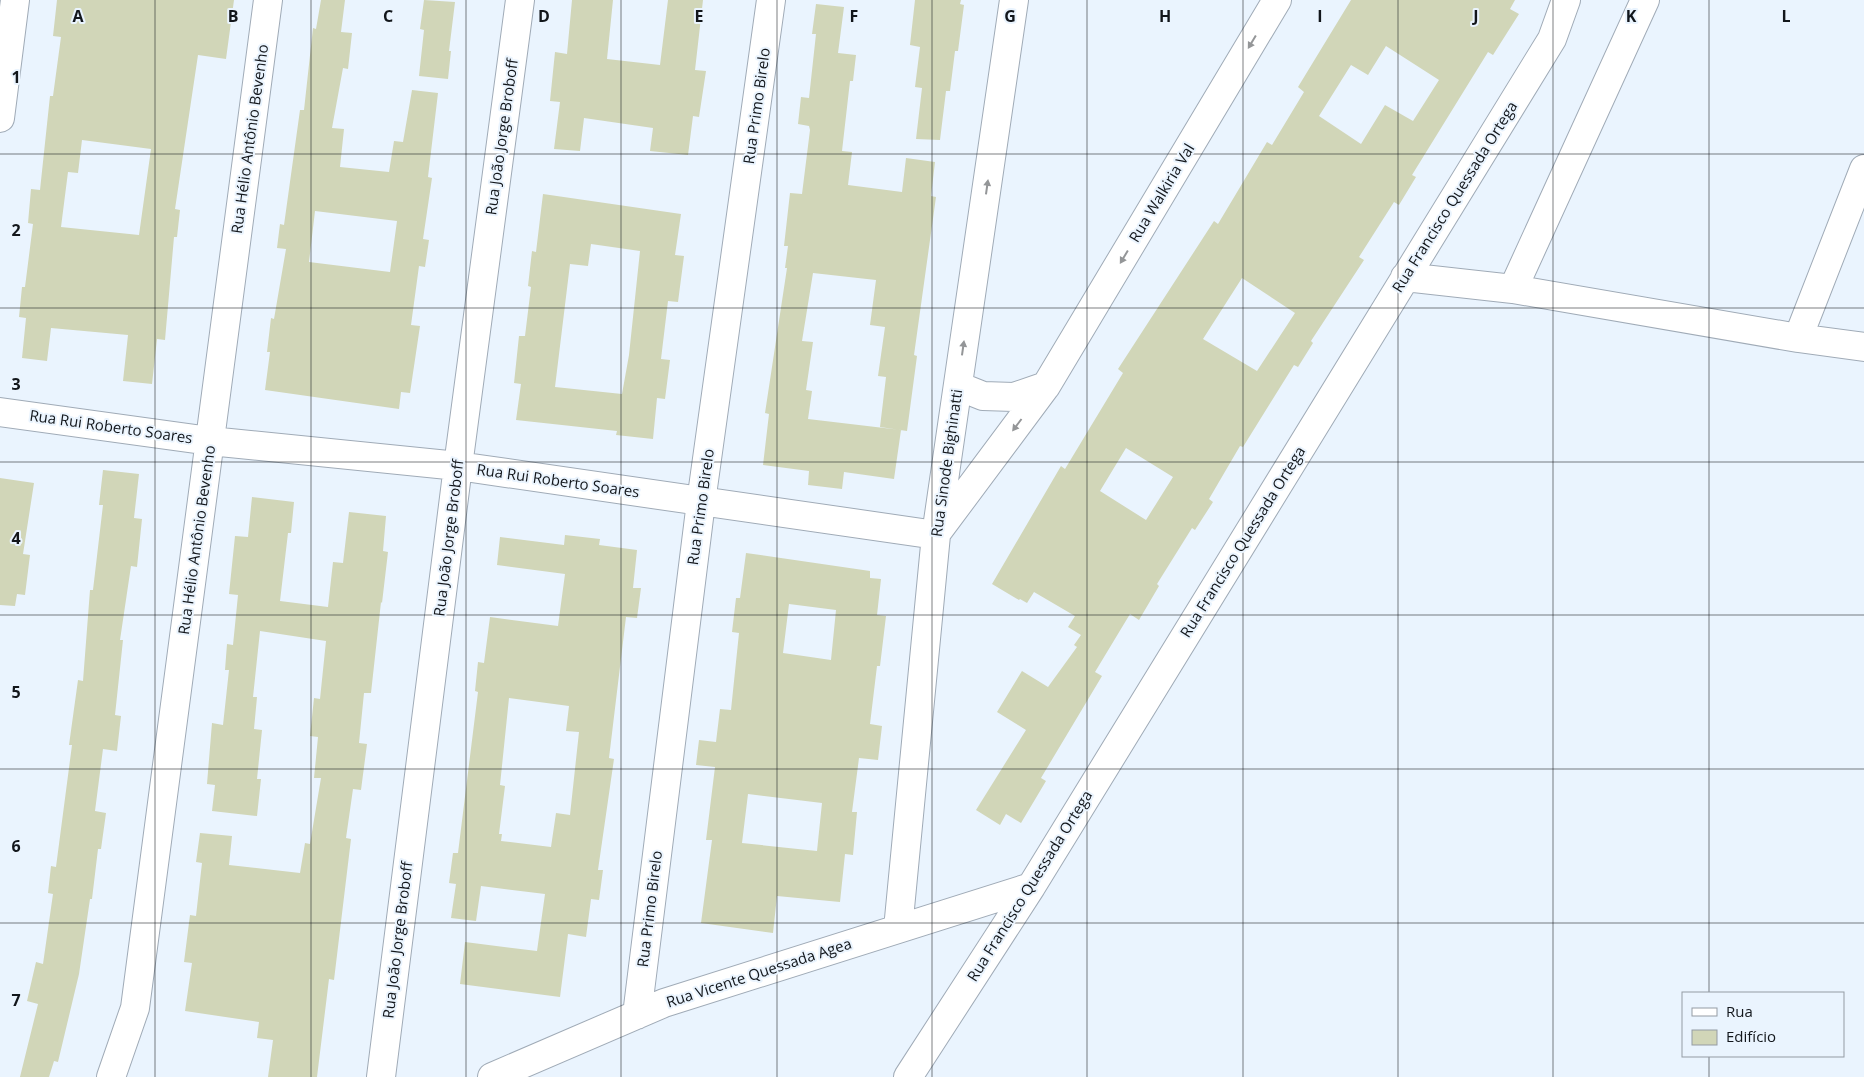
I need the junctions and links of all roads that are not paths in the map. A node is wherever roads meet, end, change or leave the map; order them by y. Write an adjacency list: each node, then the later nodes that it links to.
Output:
1 (15, 0): 9 (street)
2 (268, 0): 18 (street, Rua Hélio Antônio Bevenho)
3 (520, 0): 19 (street, Rua João Jorge Broboff)
4 (771, 0): 20 (street, Rua Primo Birelo)
5 (1014, 0): 15 (street, Rua Sinode Bighinatti, one-way to 5)
6 (1277, 0): 16 (street, Rua Walkiria Val, one-way to 16)
7 (1566, 0): 11 (street, Rua Francisco Quessada Ortega)
8 (1645, 0): 12 (street)
9 (0, 118)
10 (1864, 169): 13 (street)
11 (1406, 278): 12 (street); 22 (street, Rua Francisco Quessada Ortega)
12 (1512, 289): 13 (street)
13 (1798, 338): 14 (street)
14 (1864, 347)
15 (958, 386): 16 (street); 21 (street, Rua Sinode Bighinatti)
16 (1046, 386): 21 (street, Rua Walkiria Val, one-way to 21)
17 (0, 412): 18 (street, Rua Rui Roberto Soares)
18 (210, 441): 19 (street, Rua Rui Roberto Soares); 25 (street, Rua Hélio Antônio Bevenho)
19 (458, 466): 20 (street, Rua Rui Roberto Soares); 26 (street, Rua João Jorge Broboff)
20 (701, 502): 21 (street, Rua Rui Roberto Soares); 24 (street, Rua Primo Birelo)
21 (936, 535): 23 (street, Rua Sinode Bighinatti)
22 (1031, 886): 23 (street, Rua Vicente Quessada Agea); 28 (street, Rua Francisco Quessada Ortega)
23 (898, 929): 24 (street, Rua Vicente Quessada Agea)
24 (637, 1015): 27 (street, Rua Vicente Quessada Agea)
25 (111, 1077)
26 (381, 1077)
27 (492, 1077)
28 (908, 1077)

